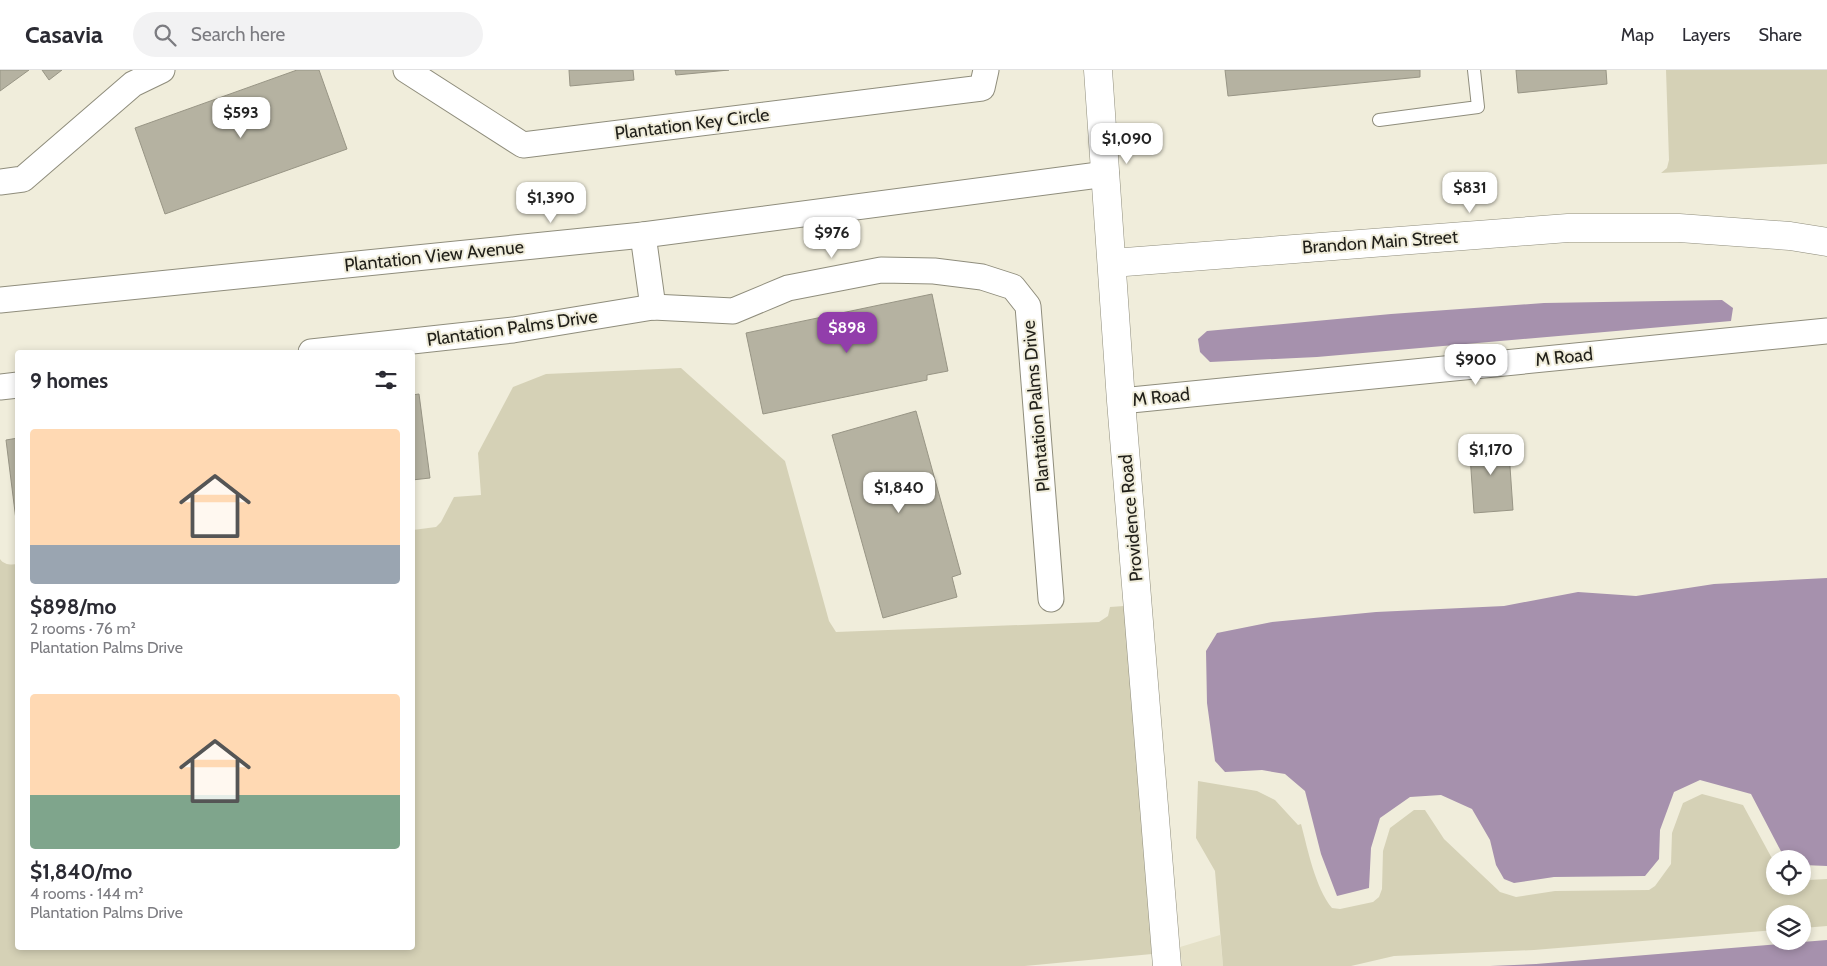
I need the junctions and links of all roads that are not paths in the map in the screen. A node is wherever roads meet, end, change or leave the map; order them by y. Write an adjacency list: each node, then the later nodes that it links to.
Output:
1 (162, 70): 8 (street)
2 (406, 70): 3 (street, Plantation Key Circle)
3 (986, 70)
4 (1098, 70): 7 (street, Providence Road)
5 (1474, 70): 6 (lane)
6 (1379, 120)
7 (1106, 174): 9 (street, Plantation View Avenue); 11 (street, Providence Road)
8 (0, 182)
9 (643, 235): 12 (street, Plantation View Avenue); 13 (street)
10 (1827, 242): 11 (street, Brandon Main Street)
11 (1112, 263): 18 (street, Providence Road)
12 (0, 300)
13 (653, 307): 15 (street, Plantation Palms Drive); 19 (street, Plantation Palms Drive)
14 (1827, 330): 18 (street, M Road)
15 (329, 350)
16 (15, 385): 17 (street)
17 (0, 387)
18 (1121, 401): 20 (street, Providence Road)
19 (1051, 599)
20 (1167, 966)

